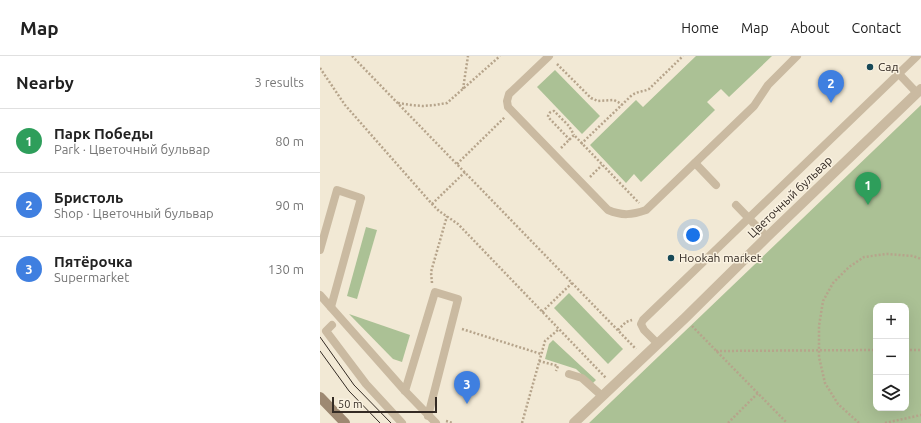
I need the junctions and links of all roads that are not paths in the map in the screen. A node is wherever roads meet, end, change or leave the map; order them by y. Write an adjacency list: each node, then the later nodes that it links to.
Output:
1 (797, 56): 6 (lane)
2 (917, 56): 4 (lane)
3 (552, 59): 6 (lane)
4 (899, 74): 5 (lane); 9 (lane)
5 (919, 91): 10 (street, Цветочный бульвар)
6 (695, 163): 7 (lane)
7 (716, 185)
8 (736, 205): 9 (lane)
9 (749, 218): 10 (lane); 15 (lane)
10 (767, 237): 15 (street, Цветочный бульвар)
11 (320, 250): 13 (lane)
12 (320, 295): 13 (lane)
13 (331, 307): 17 (lane)
14 (332, 325): 22 (lane)
15 (658, 344): 18 (street, Цветочный бульвар)
16 (569, 374): 18 (lane)
17 (405, 391): 20 (lane); 20 (lane)
18 (602, 396): 24 (street, Цветочный бульвар)
19 (320, 397): 21 (main road)
20 (428, 416): 23 (lane)
21 (345, 423)
22 (402, 423)
23 (436, 423)
24 (574, 423)

